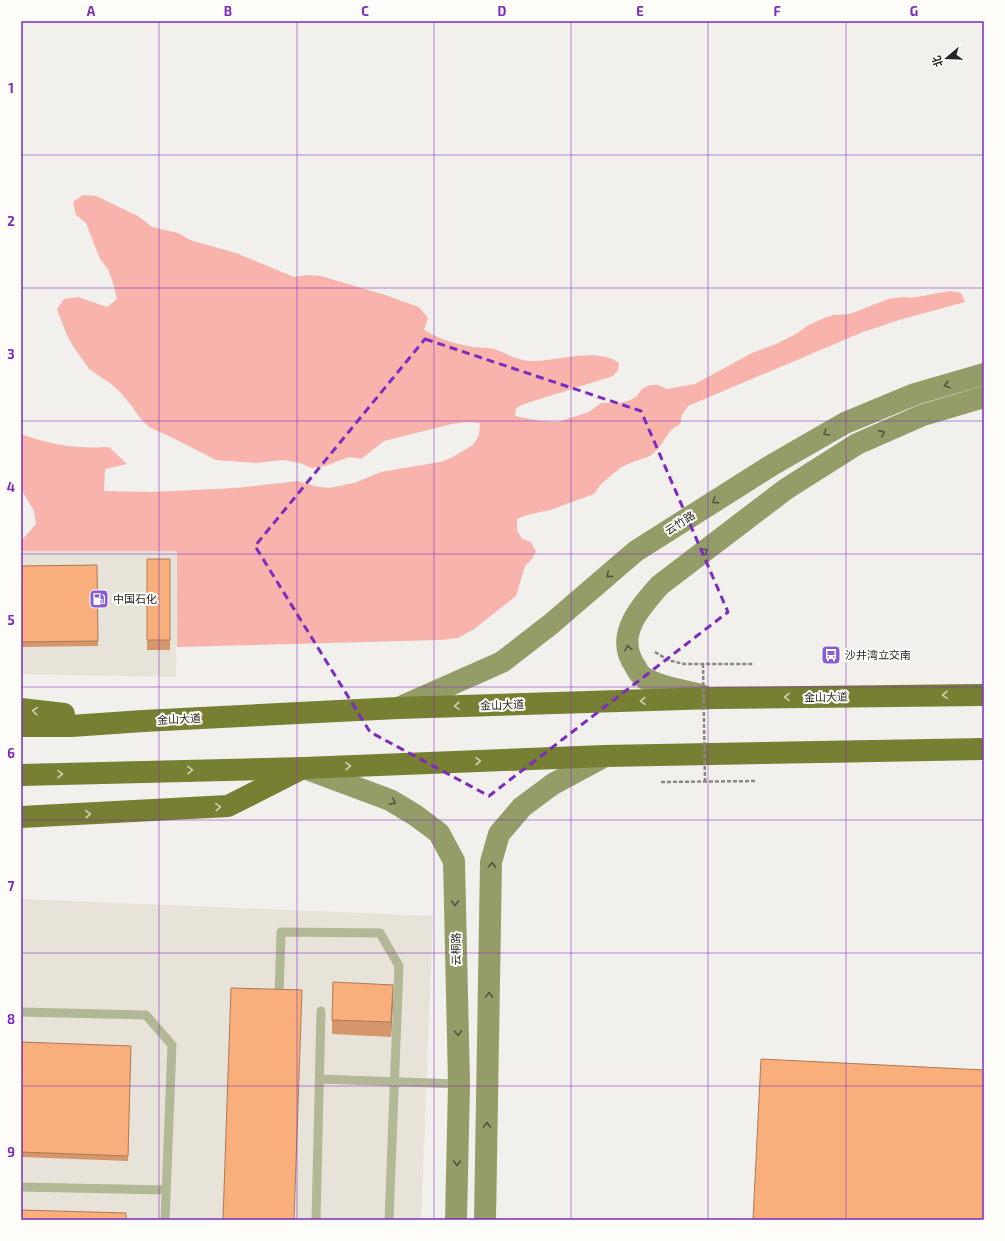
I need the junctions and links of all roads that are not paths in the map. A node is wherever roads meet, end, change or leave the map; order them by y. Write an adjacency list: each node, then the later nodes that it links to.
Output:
1 (984, 374): 5 (main road, 云竹路, one-way to 5)
2 (984, 397): 4 (main road, one-way to 2)
3 (984, 695): 4 (highway, 金山大道, one-way to 4)
4 (715, 698): 5 (highway, 金山大道, one-way to 5)
5 (398, 708): 7 (highway, 金山大道)
6 (21, 709): 7 (highway, one-way to 6)
7 (143, 721): 8 (highway, 金山大道)
8 (21, 726)
9 (984, 749): 10 (highway)
10 (605, 756): 11 (highway, one-way to 10); 26 (main road, one-way to 10)
11 (304, 768): 12 (highway, one-way to 11); 13 (highway, one-way to 11); 19 (main road, 云桐路, one-way to 19)
12 (21, 774)
13 (21, 817)
14 (279, 995): 18 (lane)
15 (321, 1011): 17 (lane)
16 (21, 1012): 21 (lane)
17 (319, 1079): 18 (lane); 23 (lane)
18 (394, 1082): 19 (lane); 24 (lane)
19 (459, 1084): 25 (main road, 云桐路, one-way to 25)
20 (21, 1187): 21 (lane)
21 (166, 1190): 22 (lane)
22 (165, 1220)
23 (316, 1220)
24 (389, 1220)
25 (456, 1220)
26 (485, 1220)

